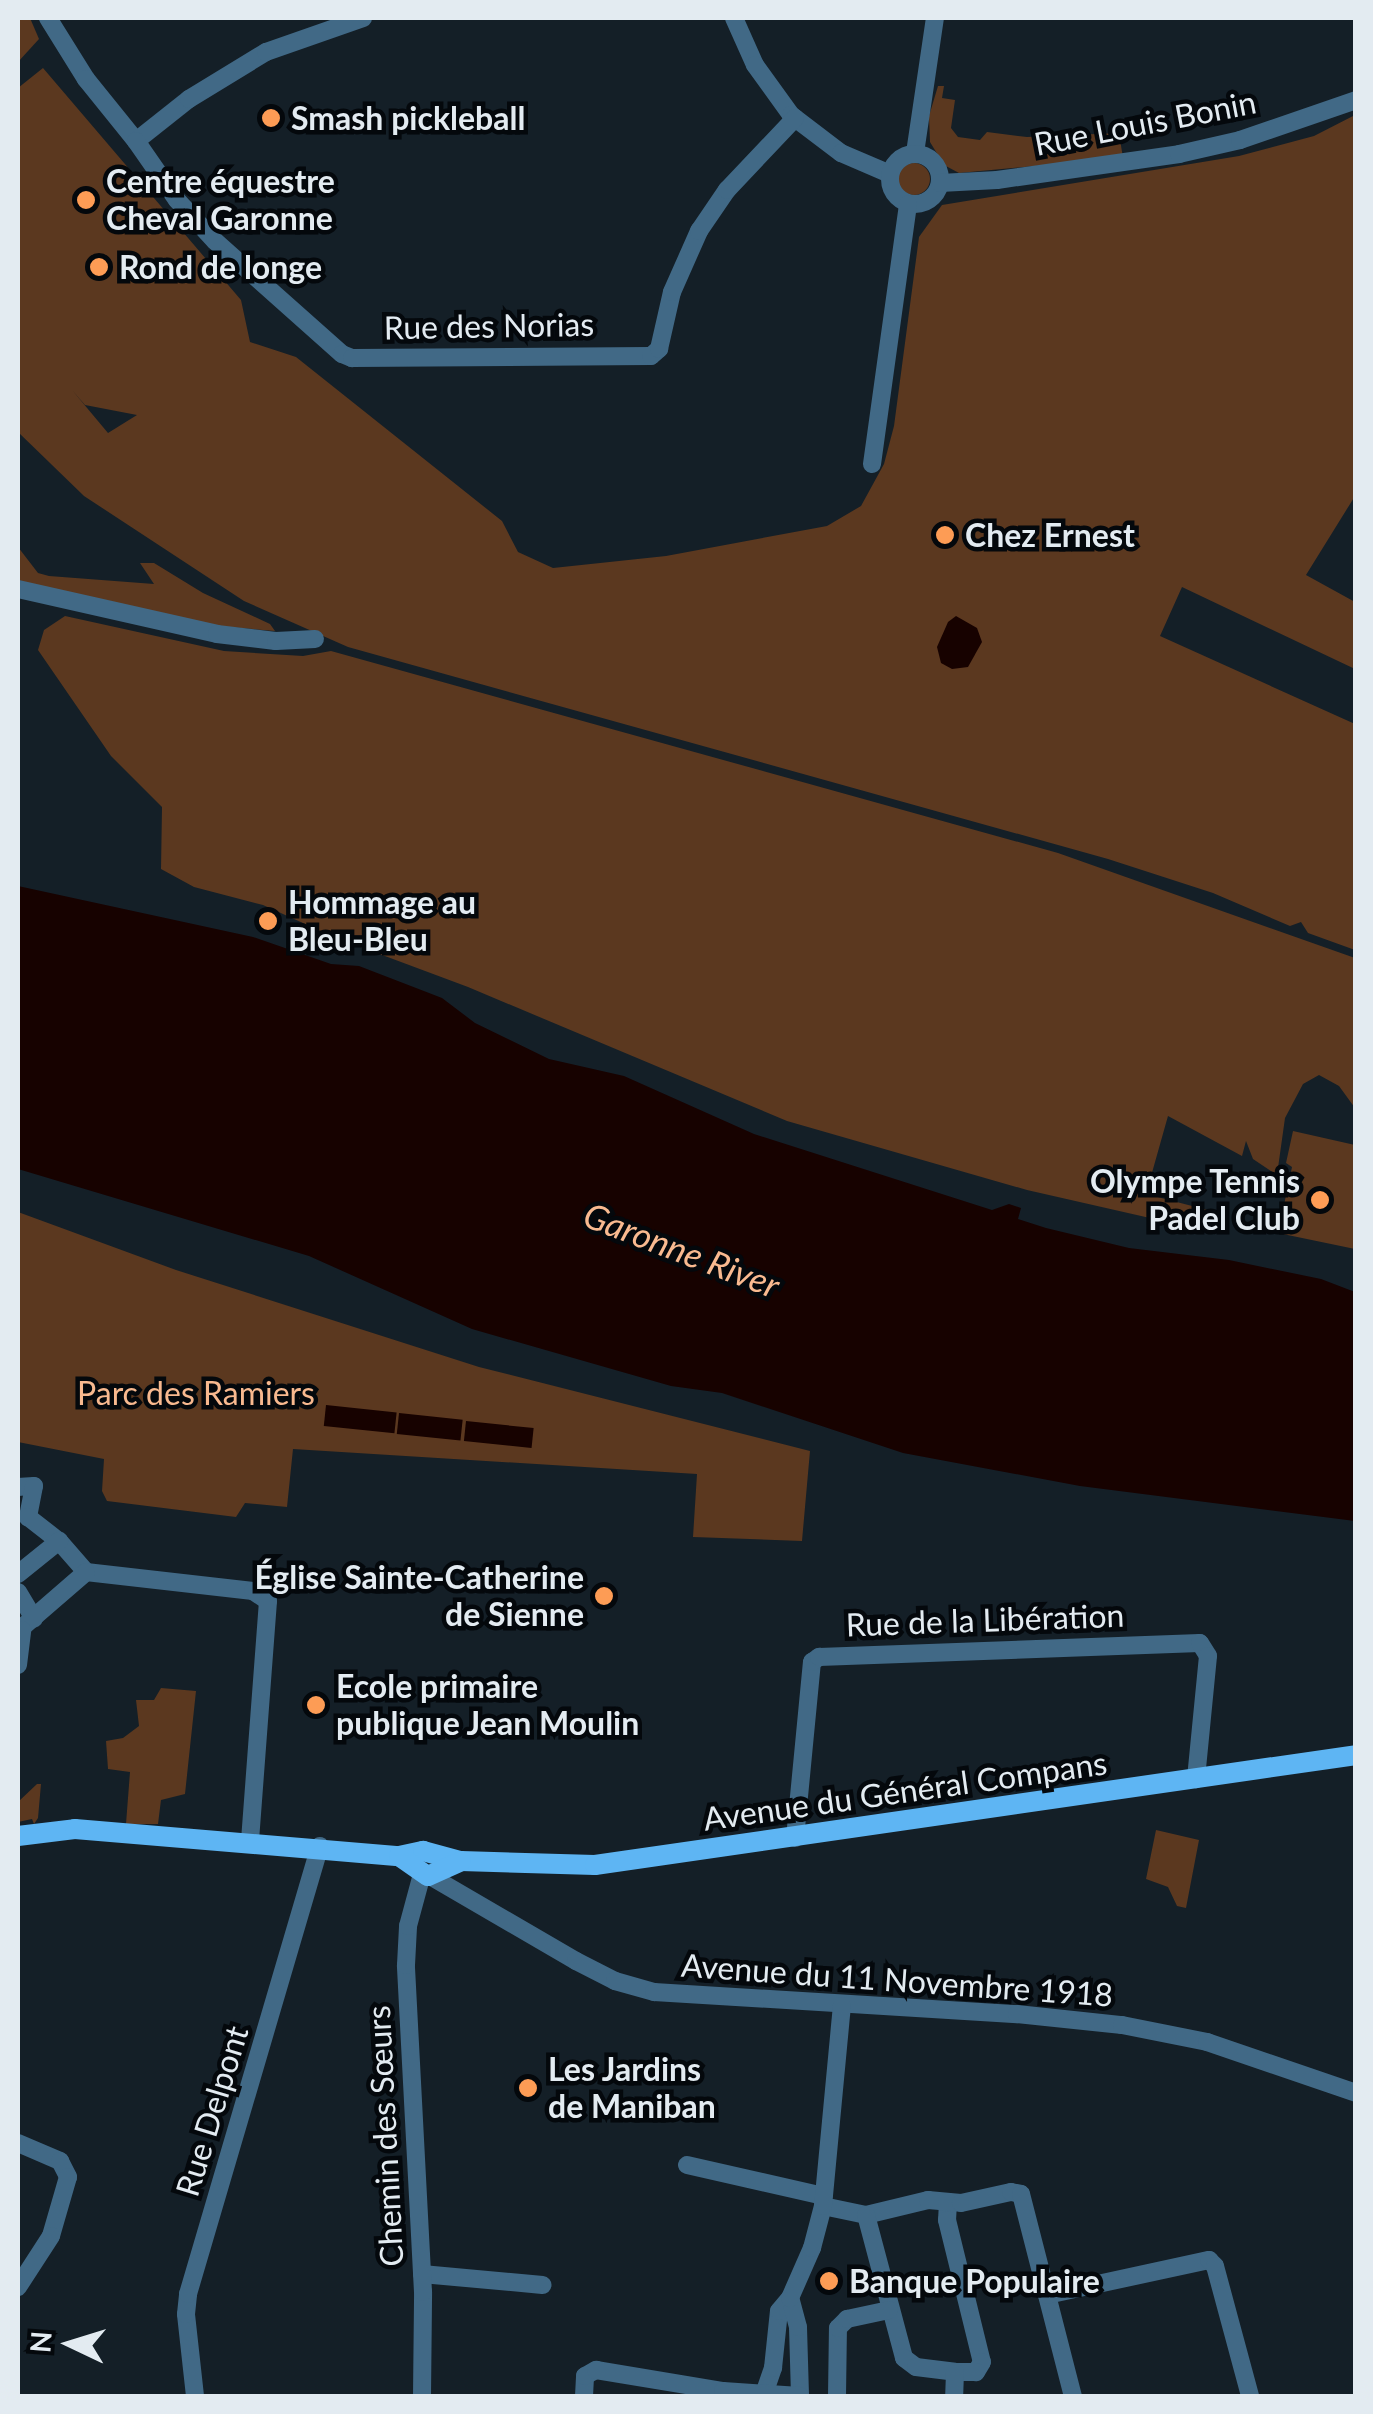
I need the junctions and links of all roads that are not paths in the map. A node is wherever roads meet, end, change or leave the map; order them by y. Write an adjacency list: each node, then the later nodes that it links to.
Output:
1 (48, 18): 7 (street)
2 (364, 18): 7 (street)
3 (734, 18): 6 (street)
4 (935, 18): 8 (street)
5 (1356, 100): 10 (street, Rue Louis Bonin)
6 (795, 118): 7 (street, Rue des Norias); 9 (street)
7 (136, 141)
8 (916, 153): 9 (street); 10 (street)
9 (890, 174): 11 (street)
10 (940, 183): 11 (street)
11 (908, 204): 12 (street)
12 (872, 464)
13 (18, 589): 14 (street)
14 (315, 639)
15 (26, 1486): 16 (street)
16 (35, 1522): 17 (street); 18 (street)
17 (18, 1536)
18 (59, 1541): 19 (street); 20 (street)
19 (86, 1572): 22 (street); 28 (street)
20 (18, 1574)
21 (18, 1592): 22 (street)
22 (24, 1626): 23 (street)
23 (18, 1665)
24 (1356, 1755): 25 (main road, Avenue du Général Compans)
25 (1196, 1779): 27 (main road, Avenue du Général Compans); 27 (street, Rue de la Libération)
26 (18, 1836): 28 (main road, Avenue du Général Compans)
27 (794, 1838): 30 (main road, Avenue du Général Compans)
28 (250, 1841): 29 (main road, Avenue du Général Compans)
29 (320, 1846): 30 (main road, Avenue du Général Compans); 49 (street, Rue Delpont)
30 (432, 1867): 31 (street, Avenue du 11 Novembre 1918); 38 (street, Chemin des Sœurs)
31 (842, 2006): 32 (street, Avenue du 11 Novembre 1918); 35 (street)
32 (1356, 2093)
33 (18, 2143): 40 (street)
34 (687, 2165): 35 (street)
35 (823, 2201): 37 (street); 42 (street)
36 (948, 2202): 37 (street); 41 (street); 46 (street)
37 (866, 2214): 43 (street)
38 (422, 2274): 39 (street); 50 (street, Chemin des Sœurs)
39 (543, 2285)
40 (18, 2286)
41 (1047, 2296): 55 (street); 56 (street)
42 (790, 2298): 44 (street); 45 (street)
43 (889, 2310): 46 (street); 53 (street)
44 (778, 2327): 45 (street); 48 (street)
45 (798, 2335): 52 (street)
46 (955, 2372): 54 (street)
47 (687, 2391): 48 (street); 51 (street)
48 (764, 2394): 52 (street)
49 (195, 2396)
50 (422, 2396)
51 (584, 2396)
52 (800, 2396)
53 (837, 2396)
54 (954, 2396)
55 (1073, 2396)
56 (1250, 2396)

